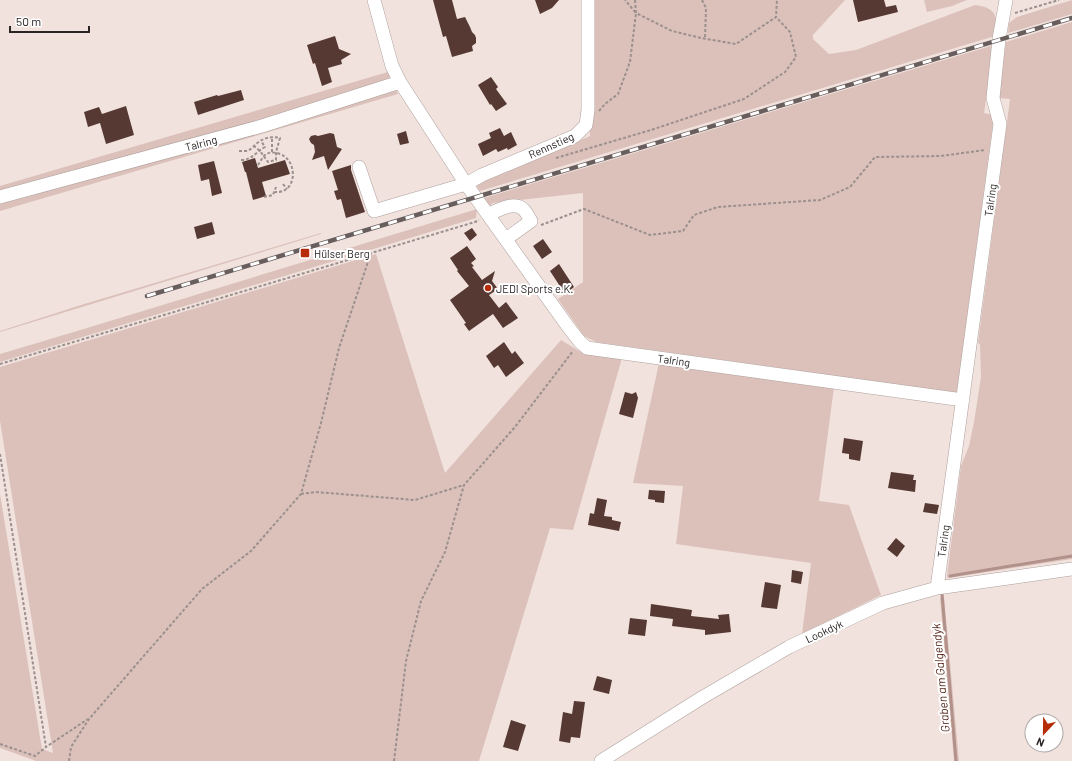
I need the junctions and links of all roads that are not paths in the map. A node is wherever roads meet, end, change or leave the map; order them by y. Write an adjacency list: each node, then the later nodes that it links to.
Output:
1 (374, 0): 4 (street, Talring)
2 (588, 0): 6 (street, Rennstieg)
3 (1006, 0): 10 (street, Talring)
4 (400, 82): 6 (street, Talring); 7 (street, Talring)
5 (359, 167): 6 (street)
6 (466, 184): 8 (street, Talring)
7 (0, 197)
8 (489, 214): 9 (street, Talring); 9 (street)
9 (506, 239): 10 (street, Talring)
10 (963, 400): 12 (street, Talring)
11 (1072, 569): 12 (street, Lookdyk)
12 (937, 588): 13 (street, Lookdyk)
13 (601, 761)

